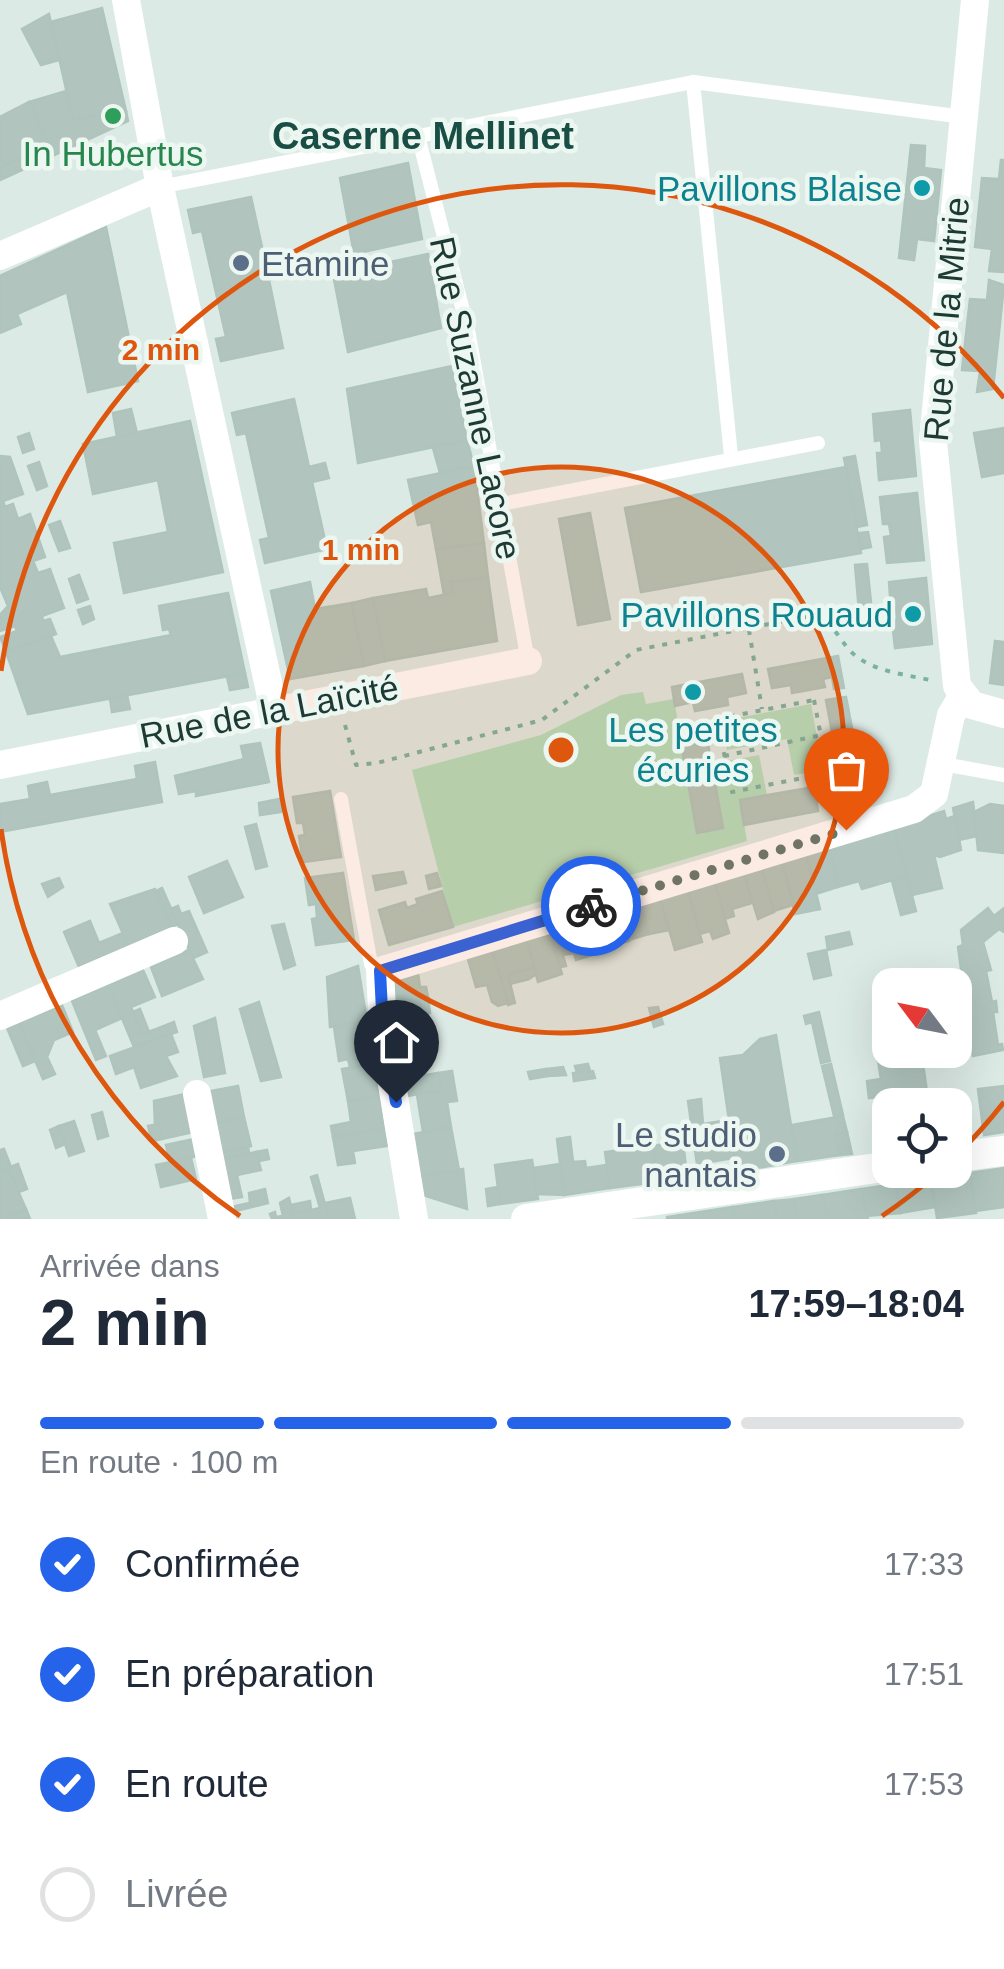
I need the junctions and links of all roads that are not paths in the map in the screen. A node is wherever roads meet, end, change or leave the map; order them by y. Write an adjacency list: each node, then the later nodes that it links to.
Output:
1 (126, 0): 6 (street)
2 (975, 0): 4 (street, Rue de la Mitrie)
3 (694, 82): 4 (lane); 5 (lane); 9 (lane)
4 (964, 117): 12 (street, Rue de la Mitrie)
5 (418, 136): 6 (lane); 10 (lane, Rue Suzanne Lacore)
6 (160, 187): 7 (street); 13 (street)
7 (0, 256)
8 (818, 443): 9 (lane)
9 (731, 456): 10 (lane)
10 (501, 504): 11 (lane, Rue Suzanne Lacore)
11 (528, 661): 13 (street, Rue de la Laïcité)
12 (962, 696): 14 (street); 16 (street)
13 (274, 710): 15 (street, Rue de la Laïcité)
14 (1004, 714)
15 (3, 760)
16 (943, 764): 17 (lane); 20 (street)
17 (1004, 774)
18 (341, 799): 20 (lane)
19 (174, 942): 21 (street)
20 (380, 971): 27 (street)
21 (0, 1016)
22 (197, 1094): 26 (street)
23 (1004, 1151): 24 (street)
24 (972, 1156)
25 (872, 1169): 28 (street)
26 (222, 1219)
27 (414, 1219)
28 (526, 1219)

